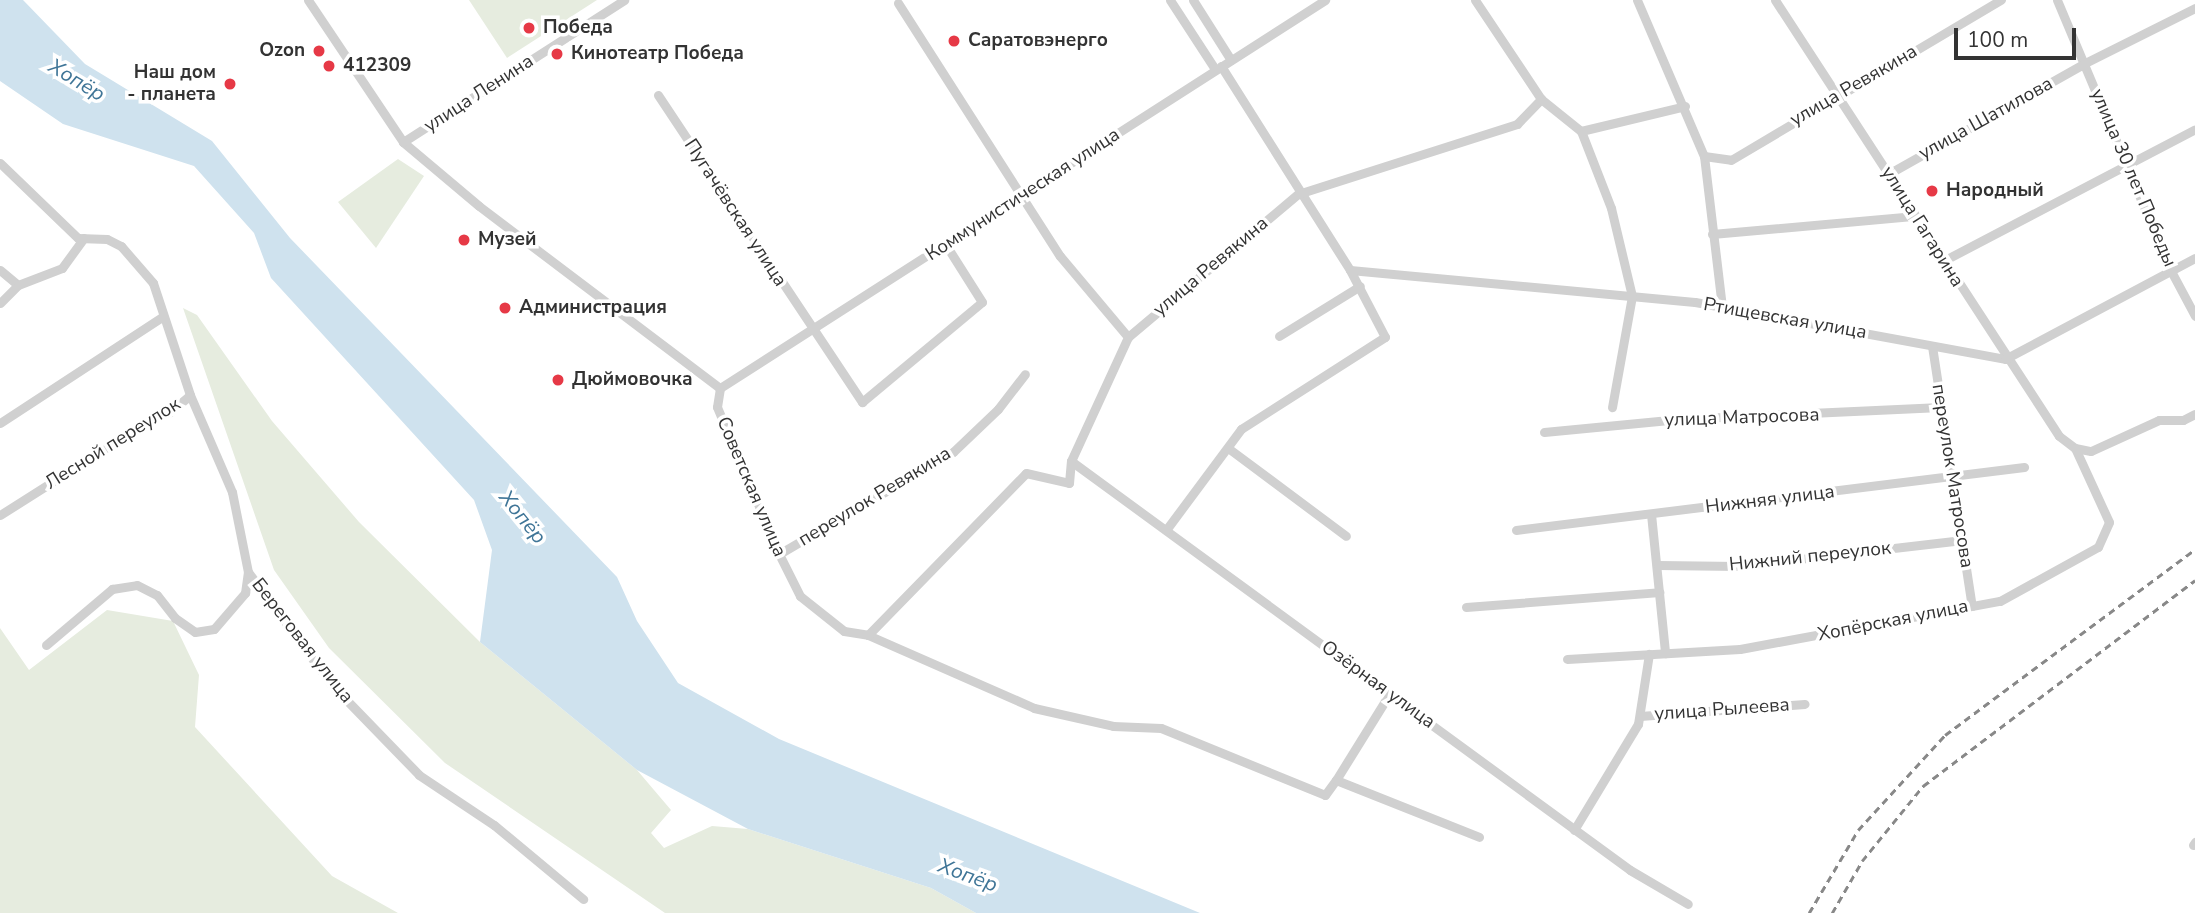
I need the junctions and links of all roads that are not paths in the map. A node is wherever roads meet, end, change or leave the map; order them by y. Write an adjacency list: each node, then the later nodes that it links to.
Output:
1 (308, 0): 22 (street, Советская улица)
2 (624, 0): 22 (street, улица Ленина)
3 (1170, 0): 15 (street)
4 (1193, 0): 13 (street)
5 (1325, 0): 13 (street, Коммунистическая улица)
6 (1475, 0): 18 (street)
7 (1637, 0): 19 (street)
8 (1775, 0): 17 (street, улица Гагарина)
9 (2001, 0): 17 (street, улица Ревякина)
10 (2057, 0): 14 (street, улица 30 лет Победы)
11 (898, 3): 27 (street)
12 (2195, 8): 14 (street, улица Шатилова)
13 (1231, 60): 15 (street, Коммунистическая улица)
14 (2085, 63): 25 (street, улица 30 лет Победы); 26 (street, улица Шатилова)
15 (1218, 67): 27 (street, Коммунистическая улица); 28 (street)
16 (658, 95): 45 (street, Пугачёвская улица)
17 (1836, 95): 23 (street, улица Ревякина); 26 (street, улица Гагарина)
18 (1541, 99): 21 (street); 28 (street, улица Ревякина)
19 (1685, 106): 21 (street); 23 (street)
20 (2195, 129): 25 (street)
21 (1581, 131): 40 (street)
22 (403, 142): 51 (street, Советская улица)
23 (1704, 156): 30 (street)
24 (0, 163): 31 (street, Береговая улица)
25 (2129, 166): 34 (street); 37 (street, улица 30 лет Победы)
26 (1890, 173): 29 (street, улица Гагарина)
27 (1024, 193): 32 (street, Коммунистическая улица); 46 (street)
28 (1298, 194): 36 (street); 46 (street, улица Ревякина)
29 (1915, 216): 30 (street); 34 (street, улица Гагарина)
30 (1712, 234): 42 (street)
31 (84, 238): 38 (street); 44 (street, Береговая улица)
32 (946, 245): 45 (street, Коммунистическая улица); 45 (street, Пугачёвская улица)
33 (2195, 258): 37 (street)
34 (1942, 261): 49 (street, улица Гагарина)
35 (0, 270): 38 (street)
36 (1350, 270): 39 (street); 40 (street, Ртищевская улица)
37 (2171, 271): 43 (street, улица 30 лет Победы); 49 (street)
38 (18, 285): 41 (street)
39 (1360, 286): 47 (street); 58 (street)
40 (1632, 296): 42 (street, Ртищевская улица); 53 (street)
41 (0, 303)
42 (1722, 307): 48 (street, Ртищевская улица)
43 (2195, 316)
44 (162, 317): 52 (street, Береговая улица); 56 (street)
45 (812, 331): 51 (street, Коммунистическая улица)
46 (1128, 337): 60 (street, улица Ревякина)
47 (1279, 337)
48 (1932, 346): 49 (street, Ртищевская улица); 54 (street, переулок Матросова)
49 (2006, 359): 59 (street, улица Гагарина)
50 (1024, 374): 69 (street, переулок Ревякина)
51 (720, 387): 69 (street, Советская улица)
52 (190, 395): 64 (street, Лесной переулок); 71 (street, Береговая улица)
53 (1612, 407)
54 (1941, 407): 57 (street, улица Матросова); 62 (street, переулок Матросова)
55 (2195, 414): 59 (street)
56 (0, 423)
57 (1544, 432)
58 (1228, 448): 65 (street); 67 (street)
59 (2075, 448): 73 (street, Хопёрская улица)
60 (1071, 461): 65 (street, Озёрная улица); 75 (street, улица Ревякина)
61 (2024, 467): 62 (street, Нижняя улица)
62 (1952, 478): 63 (street, Нижняя улица); 68 (street, переулок Матросова)
63 (1651, 514): 66 (street, Нижняя улица); 70 (street)
64 (0, 515)
65 (1166, 530): 80 (street, Озёрная улица)
66 (1516, 530)
67 (1346, 536)
68 (1962, 540): 70 (street, Нижний переулок); 73 (street, переулок Матросова)
69 (779, 554): 75 (street, Советская улица)
70 (1657, 565): 72 (street)
71 (248, 572): 76 (street); 86 (street, Береговая улица)
72 (1660, 593): 74 (street); 77 (street)
73 (1972, 606): 77 (street, Хопёрская улица)
74 (1466, 607)
75 (868, 635): 83 (street, Советская улица)
76 (46, 645)
77 (1665, 653): 78 (street, Хопёрская улица)
78 (1649, 654): 79 (street, Хопёрская улица); 82 (street)
79 (1567, 659)
80 (1390, 693): 83 (street); 84 (street, Озёрная улица)
81 (1805, 705): 82 (street, улица Рылеева)
82 (1640, 716): 84 (street)
83 (1336, 780): 85 (street)
84 (1574, 830): 87 (street, Озёрная улица)
85 (1479, 837)
86 (583, 899)
87 (1688, 904)

